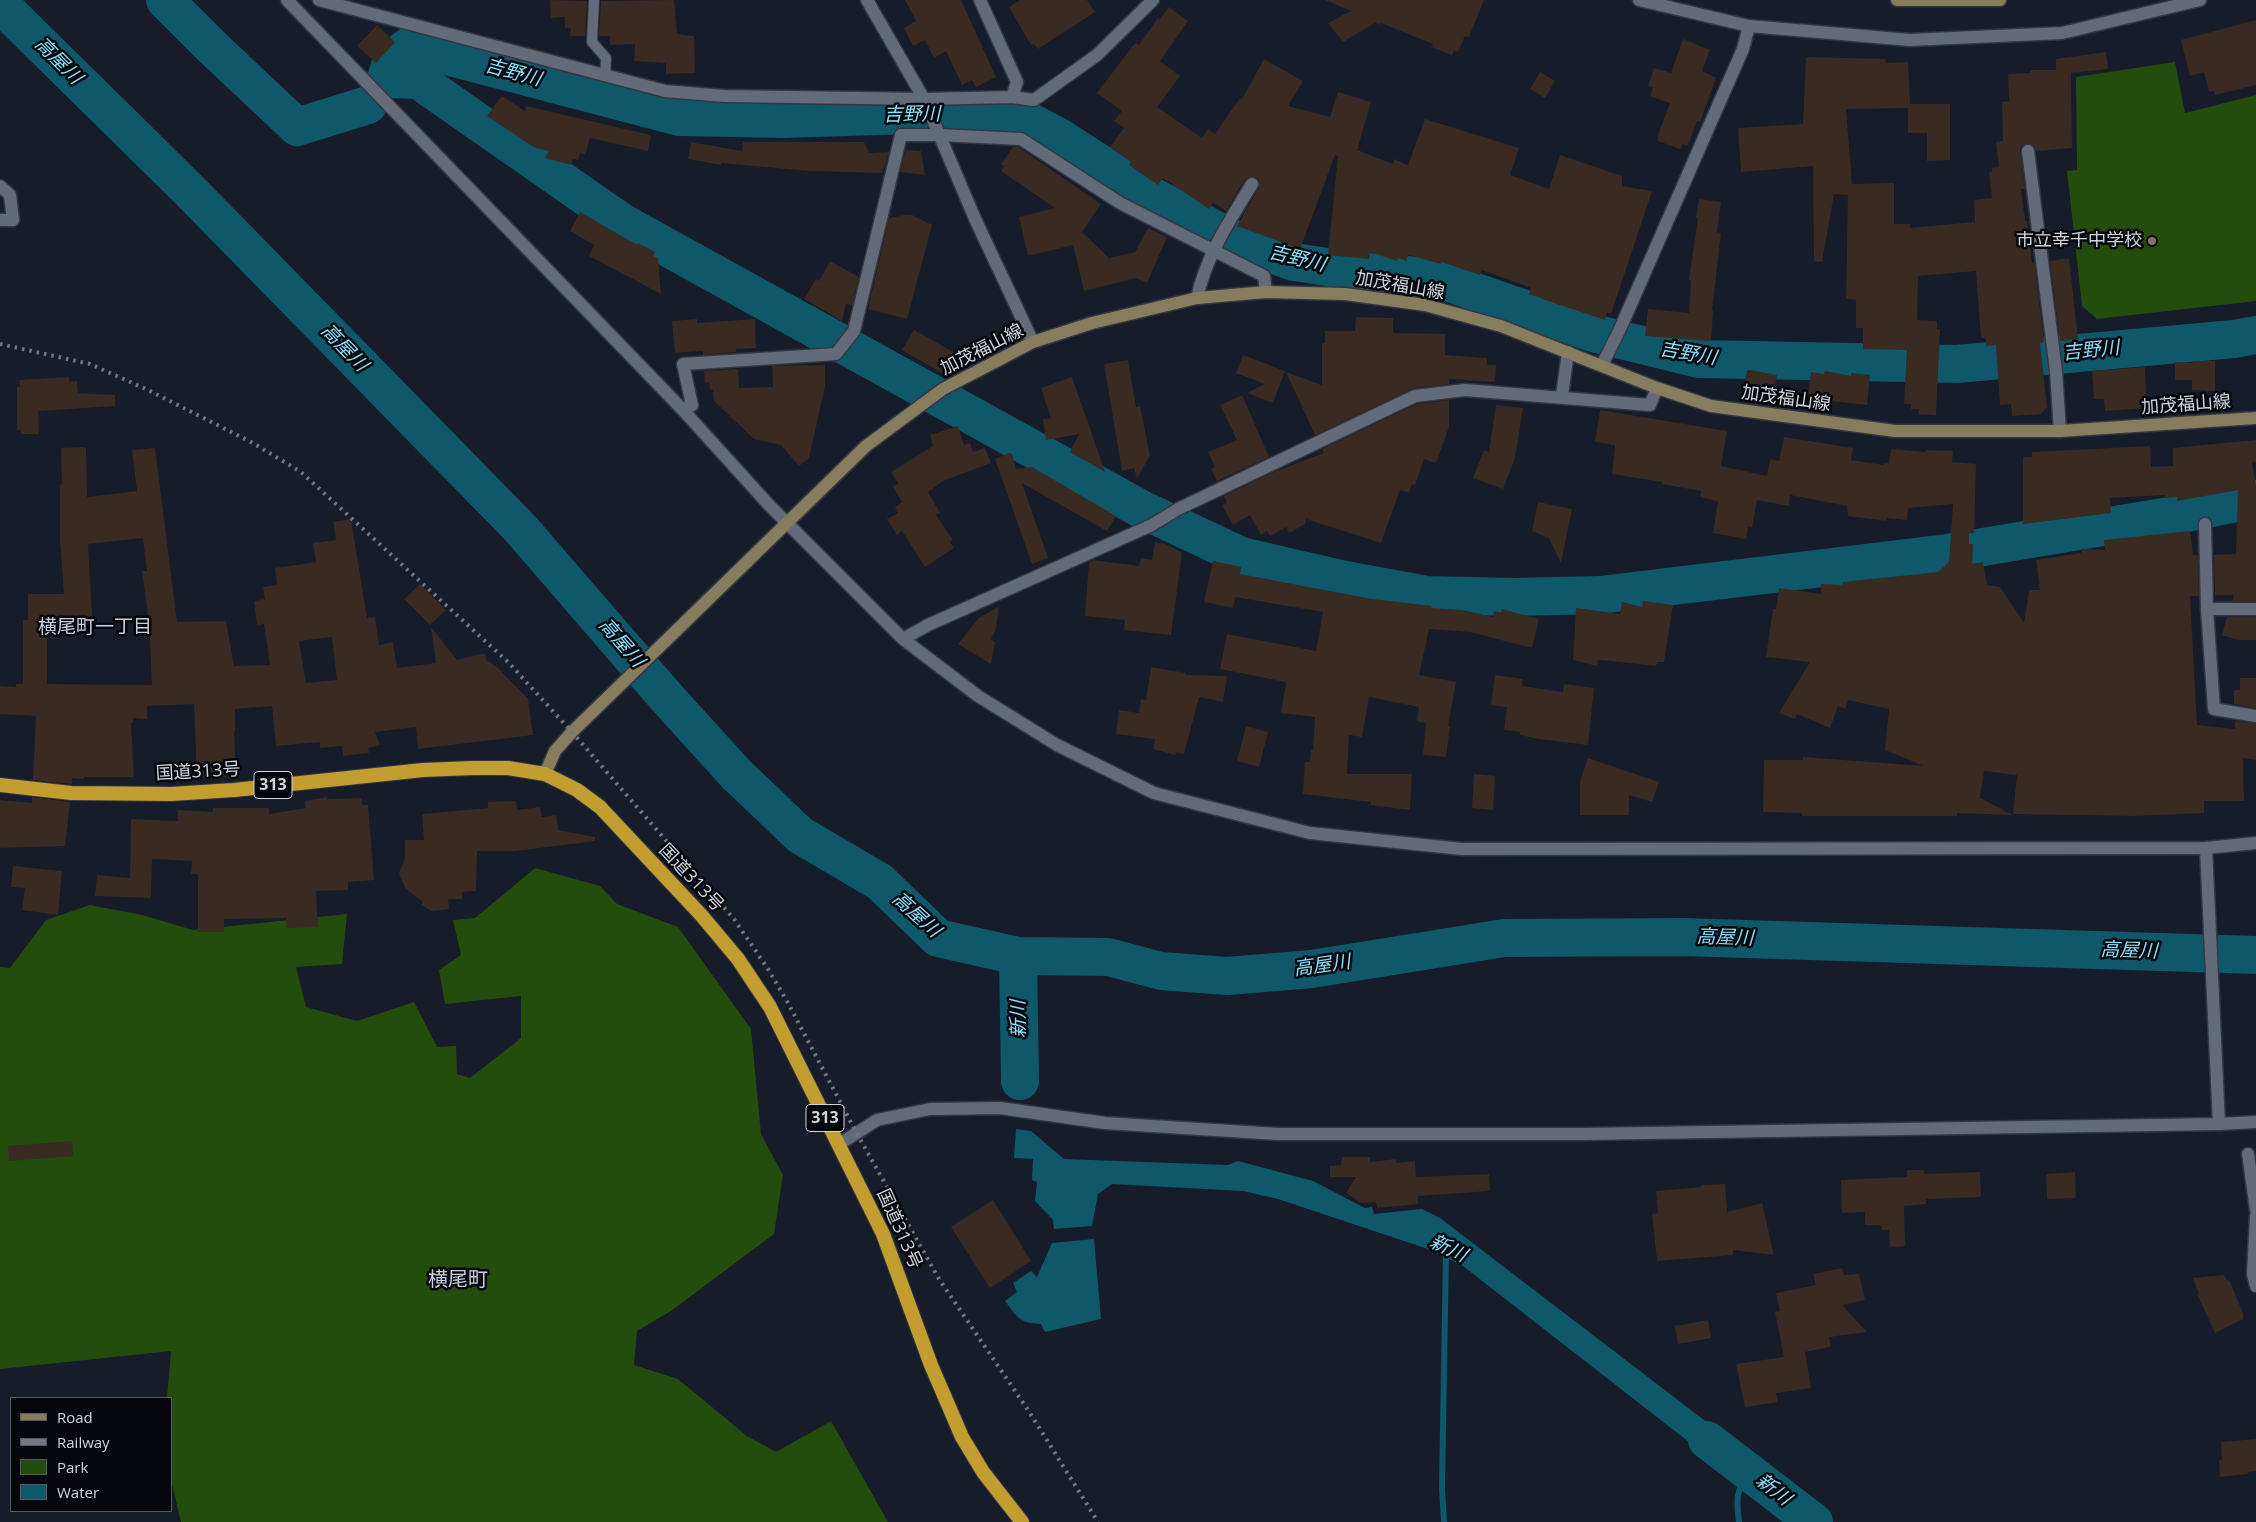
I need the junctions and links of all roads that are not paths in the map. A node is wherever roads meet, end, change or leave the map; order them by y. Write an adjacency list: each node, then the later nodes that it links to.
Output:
1 (319, 0): 12 (street)
2 (594, 0): 12 (lane)
3 (868, 0): 14 (street)
4 (980, 0): 13 (street)
5 (1153, 0): 13 (street)
6 (1639, 0): 11 (street)
7 (1897, 0): 8 (main road)
8 (2000, 0)
9 (2200, 0): 11 (street)
10 (291, 1): 28 (street)
11 (1748, 26): 25 (street)
12 (605, 76): 14 (street)
13 (1012, 97): 14 (street)
14 (924, 99): 15 (street)
15 (940, 135): 20 (street); 23 (street); 28 (street)
16 (2028, 151): 30 (street)
17 (1252, 184): 20 (street)
18 (0, 186): 19 (street)
19 (0, 220)
20 (1217, 246): 21 (street); 22 (street)
21 (1266, 292): 22 (main road, 加茂福山線); 24 (main road, 加茂福山線)
22 (1197, 298): 23 (main road, 加茂福山線)
23 (1033, 342): 31 (main road, 加茂福山線)
24 (1568, 352): 25 (main road, 加茂福山線); 27 (street)
25 (1602, 366): 26 (main road, 加茂福山線)
26 (1657, 388): 27 (street); 30 (main road, 加茂福山線)
27 (1562, 396): 35 (street)
28 (683, 410): 31 (street)
29 (2256, 418): 30 (main road, 加茂福山線)
30 (2060, 431)
31 (788, 522): 35 (street); 37 (main road, 加茂福山線)
32 (2205, 524): 34 (street)
33 (2256, 609): 34 (street)
34 (2207, 610): 36 (street)
35 (903, 639): 40 (street)
36 (2256, 716)
37 (545, 774): 38 (highway, 国道313号 / 313); 43 (highway, 国道313号 / 313)
38 (0, 785)
39 (2256, 843): 40 (street)
40 (2206, 848): 42 (street)
41 (2256, 1122): 42 (street)
42 (2219, 1124): 43 (street)
43 (838, 1145): 48 (highway, 国道313号 / 313)
44 (2248, 1154): 45 (street)
45 (2256, 1210)
46 (2256, 1216): 47 (street)
47 (2256, 1286)
48 (1022, 1522)

